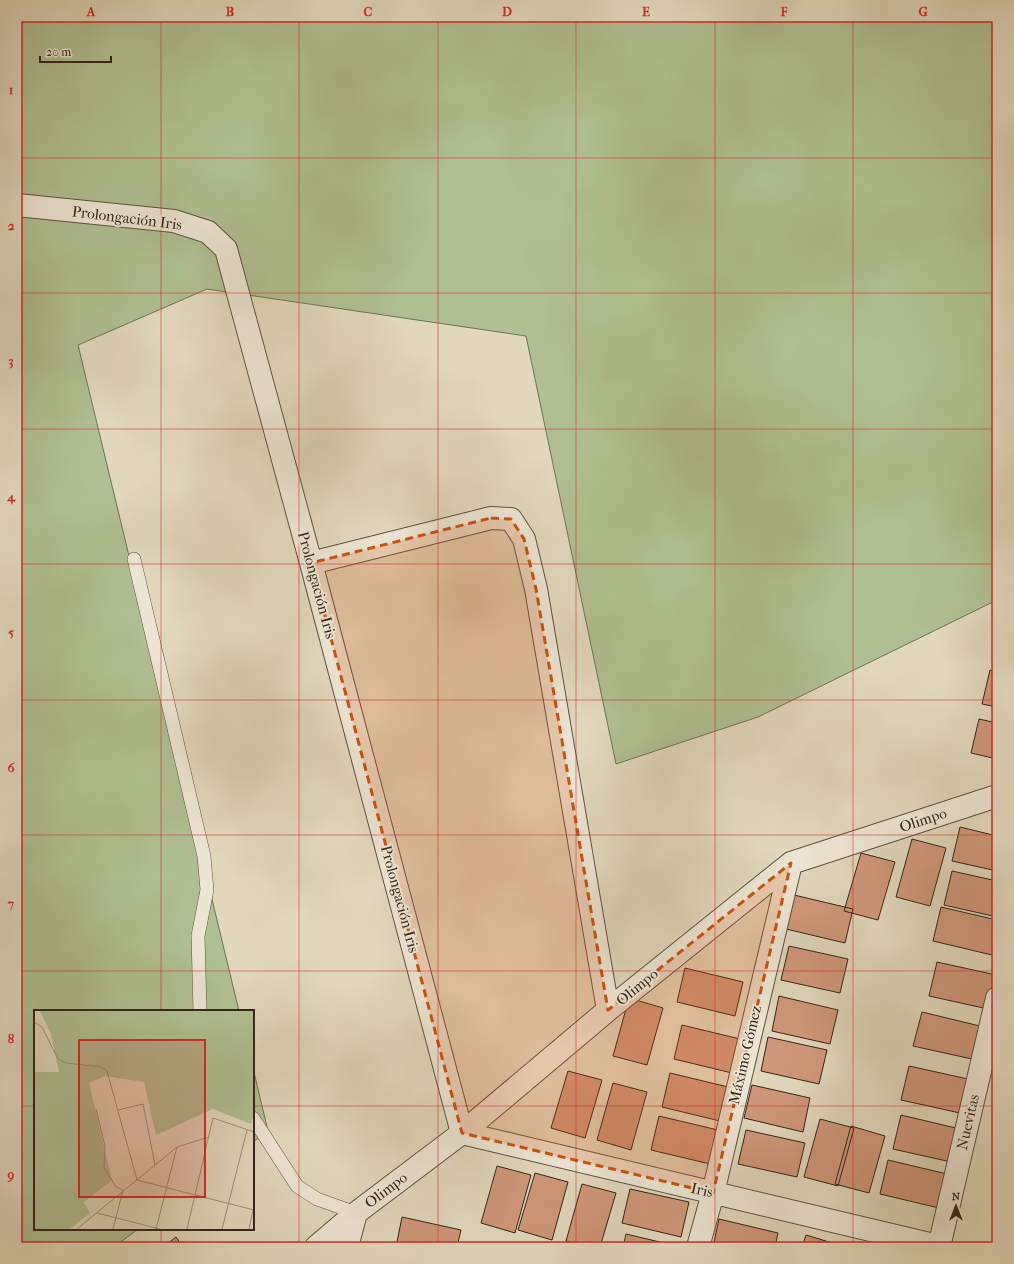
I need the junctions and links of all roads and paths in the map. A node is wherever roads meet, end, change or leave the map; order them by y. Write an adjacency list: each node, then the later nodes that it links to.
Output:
1 (17, 205): 3 (street, Prolongación Iris)
2 (134, 559): 7 (lane)
3 (311, 563): 8 (street); 10 (street, Prolongación Iris)
4 (997, 796): 5 (street, Olimpo)
5 (791, 863): 8 (street, Olimpo); 11 (street, Máximo Gómez)
6 (997, 998): 16 (street, Nuevitas)
7 (200, 1010)
8 (608, 1010): 10 (street, Olimpo)
9 (254, 1120): 12 (lane)
10 (462, 1133): 11 (street, Iris); 12 (street, Olimpo)
11 (713, 1193): 15 (street, Máximo Gómez); 16 (street, Iris)
12 (356, 1213): 13 (street, Olimpo); 14 (street)
13 (316, 1247)
14 (347, 1247)
15 (698, 1247)
16 (940, 1247)

